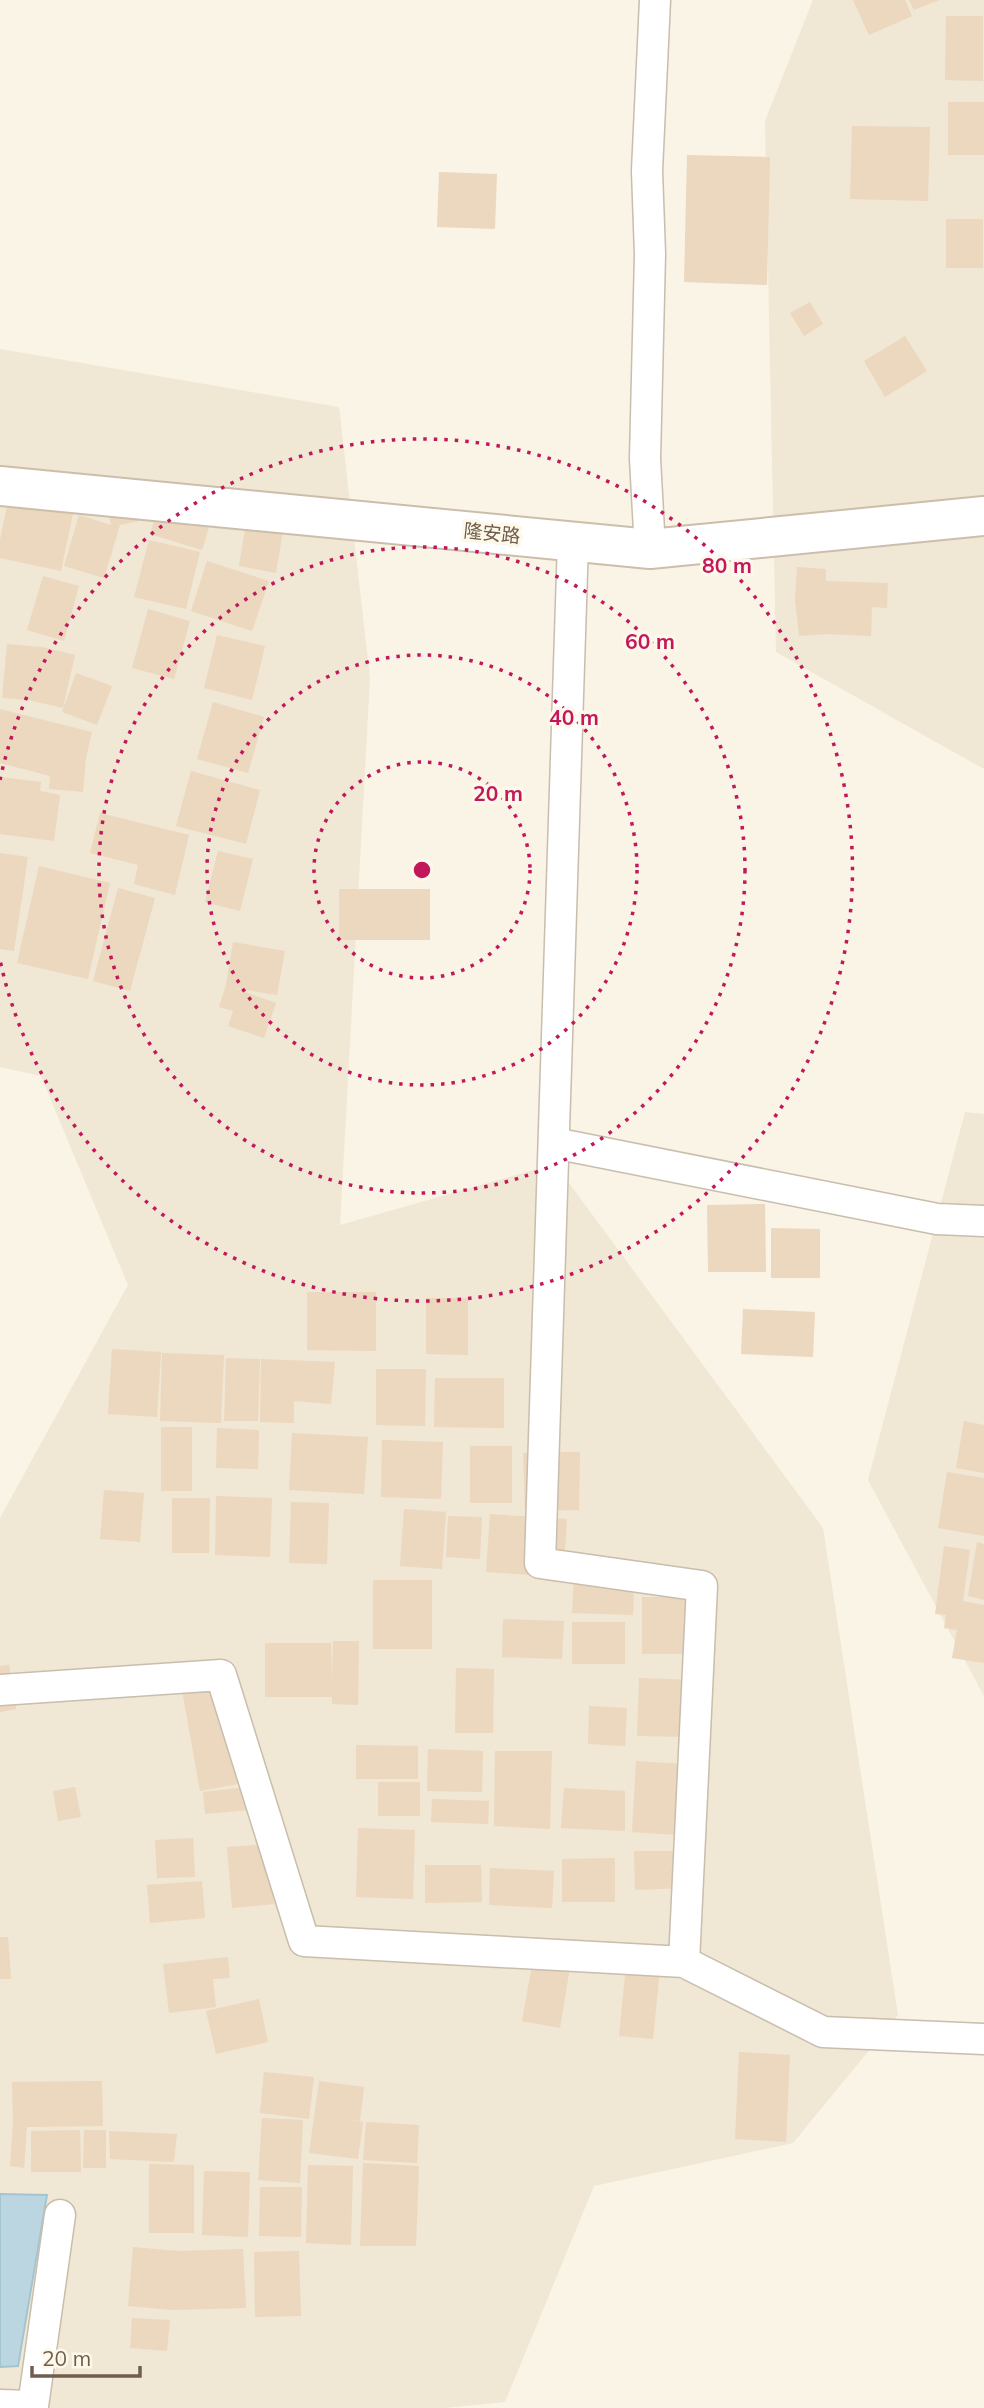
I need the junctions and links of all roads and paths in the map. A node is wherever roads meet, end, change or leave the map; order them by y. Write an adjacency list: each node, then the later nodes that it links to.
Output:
1 (655, 0): 5 (street)
2 (0, 486): 4 (street, 隆安路)
3 (984, 516): 5 (street, 隆安路)
4 (573, 541): 5 (street, 隆安路); 6 (street)
5 (650, 548)
6 (554, 1143): 7 (street); 9 (street)
7 (984, 1221)
8 (0, 1690): 9 (street)
9 (684, 1962): 10 (street)
10 (984, 2039)
11 (60, 2215): 12 (street)
12 (0, 2405)

